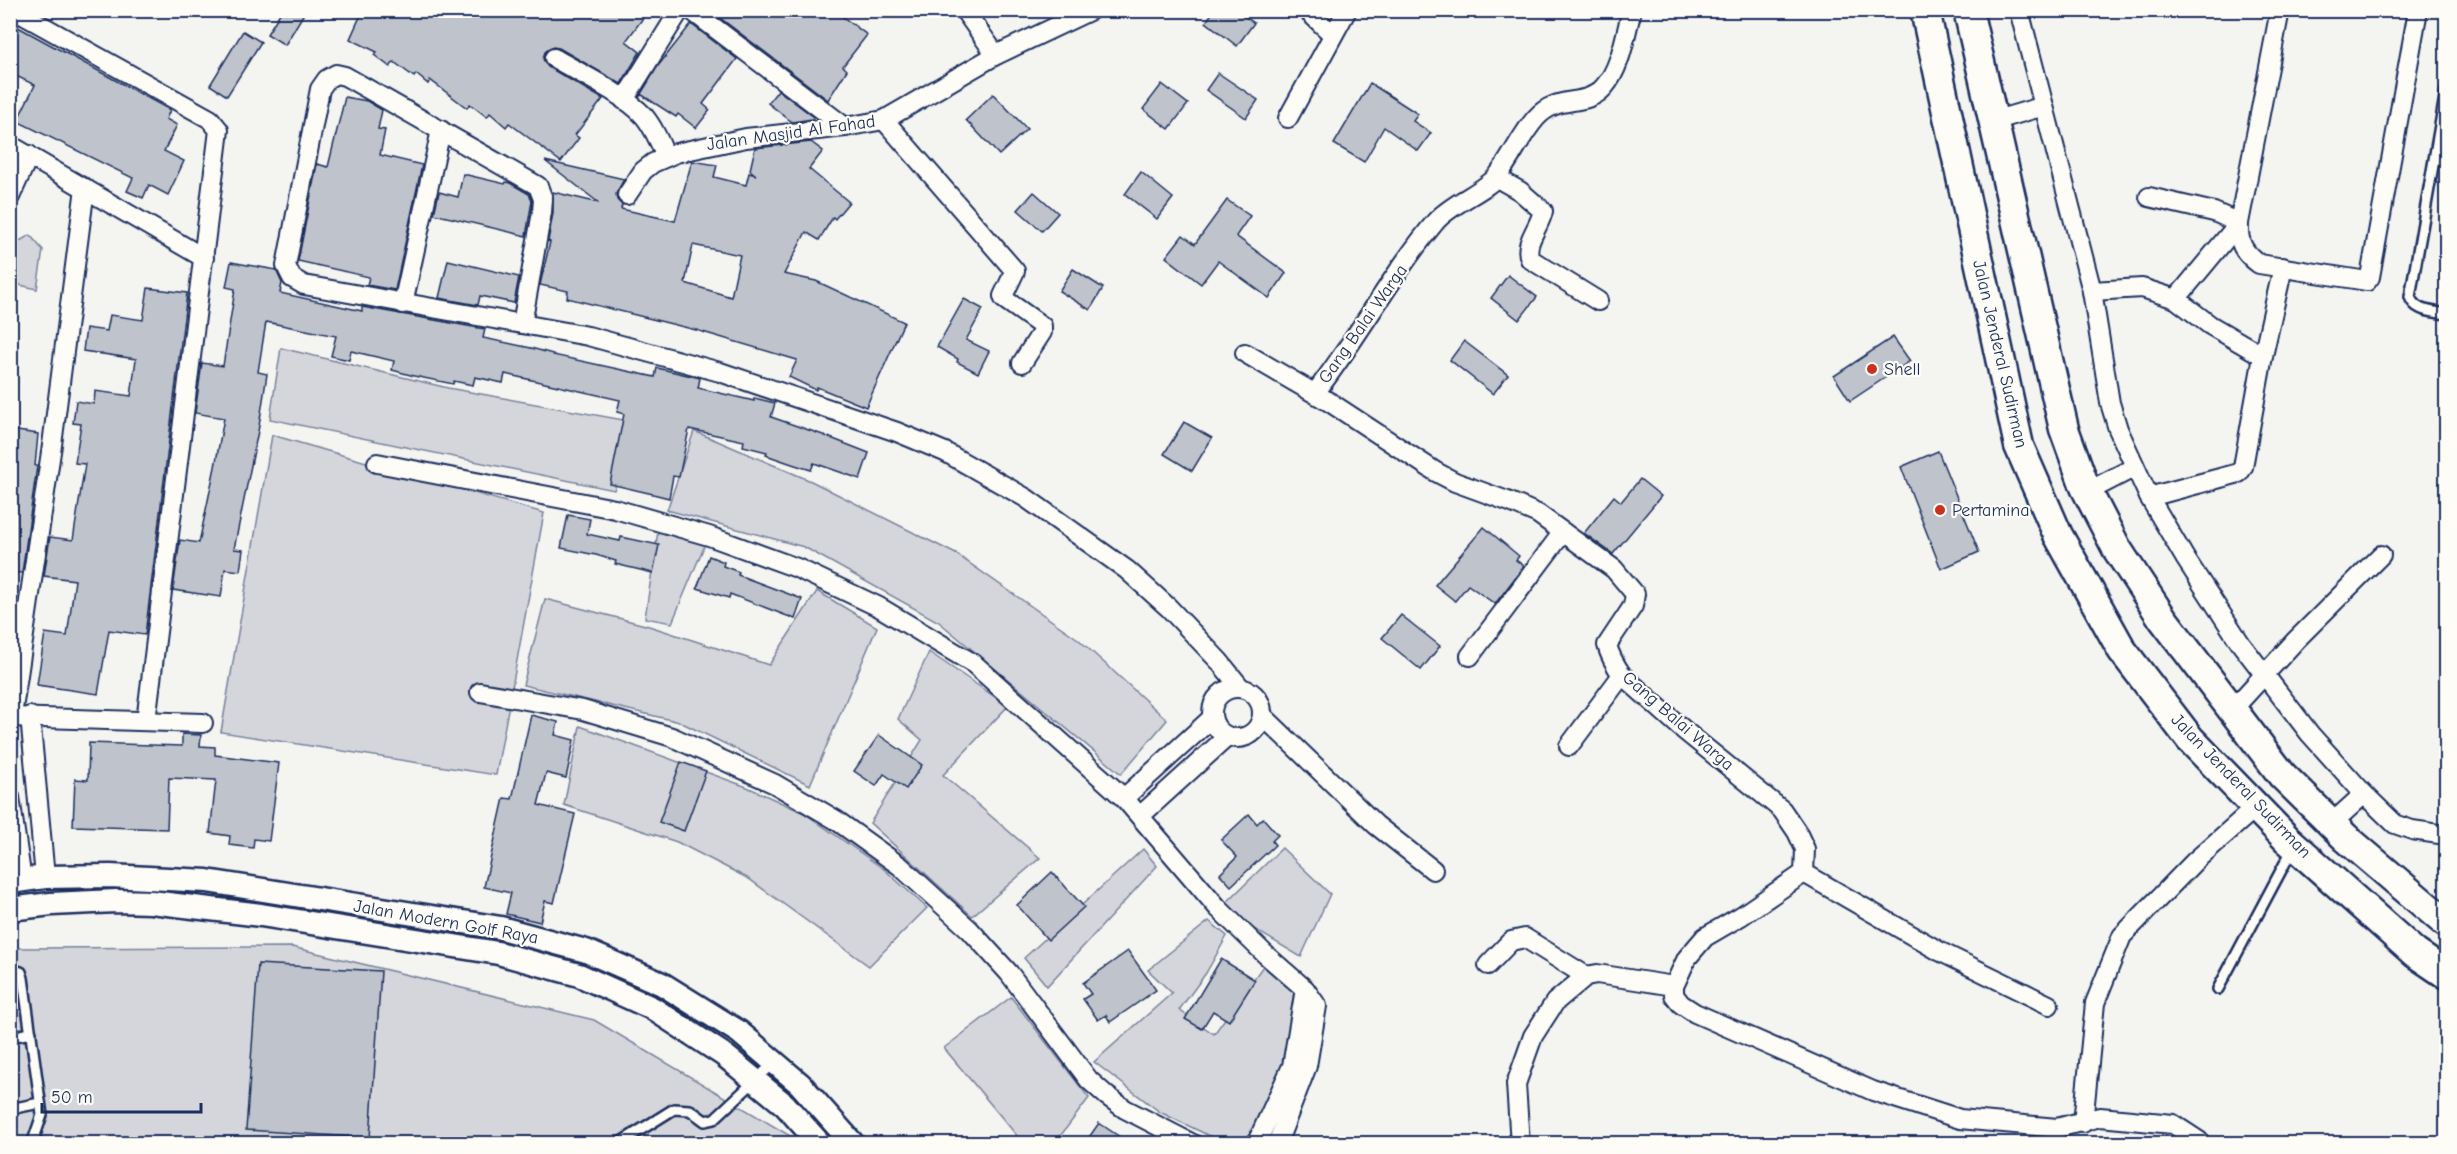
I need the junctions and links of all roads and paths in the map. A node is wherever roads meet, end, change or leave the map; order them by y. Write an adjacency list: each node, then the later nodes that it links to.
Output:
1 (14, 10): 34 (street)
2 (680, 10): 18 (street)
3 (691, 10): 23 (street)
4 (964, 10): 15 (street)
5 (1091, 10): 15 (street, Jalan Masjid Al Fahad)
6 (1307, 10): 14 (street)
7 (1347, 10): 14 (street)
8 (1632, 10): 28 (street, Gang Balai Warga)
9 (1924, 10): 69 (main road, Jalan Jenderal Sudirman)
10 (1968, 10): 22 (main road, Jalan Jenderal Sudirman)
11 (2019, 10): 19 (street)
12 (2280, 10): 33 (street)
13 (2418, 10): 35 (street)
14 (1333, 35): 20 (street)
15 (996, 55): 21 (street, Jalan Masjid Al Fahad)
16 (554, 58): 18 (street)
17 (2446, 91): 40 (lane)
18 (624, 100): 27 (street)
19 (2044, 106): 22 (street); 36 (street)
20 (1288, 118)
21 (884, 120): 23 (street, Jalan Masjid Al Fahad); 44 (street)
22 (1993, 121): 48 (main road, Jalan Jenderal Sudirman)
23 (845, 127): 27 (street, Jalan Masjid Al Fahad)
24 (441, 130): 39 (street); 39 (street); 41 (street)
25 (10, 145): 26 (street)
26 (29, 155): 29 (street); 31 (street)
27 (666, 157): 30 (street, Jalan Masjid Al Fahad)
28 (1497, 178): 38 (street); 45 (street, Gang Balai Warga)
29 (85, 188): 34 (street); 60 (street)
30 (627, 195)
31 (10, 197)
32 (2149, 197): 33 (street)
33 (2239, 223): 35 (street); 37 (street)
34 (204, 258): 62 (street)
35 (2283, 267): 43 (street)
36 (2092, 291): 37 (street); 47 (street)
37 (2176, 299): 43 (street)
38 (1598, 300)
39 (404, 304): 41 (street)
40 (2446, 314)
41 (522, 324): 55 (street)
42 (1245, 354): 45 (street)
43 (2263, 356): 49 (street)
44 (1022, 363)
45 (1315, 393): 50 (street, Gang Balai Warga)
46 (377, 463): 68 (street)
47 (2135, 467): 48 (street); 49 (street)
48 (2087, 492): 57 (main road, Jalan Jenderal Sudirman)
49 (2149, 497): 53 (street)
50 (1563, 532): 52 (street); 54 (street, Gang Balai Warga)
51 (2381, 555): 53 (street)
52 (1470, 656)
53 (2264, 673): 57 (street); 66 (street)
54 (1622, 675): 65 (street); 75 (street, Gang Balai Warga)
55 (1240, 687): 58 (street); 61 (street)
56 (480, 692): 101 (street)
57 (2232, 710): 71 (main road, Jalan Jenderal Sudirman)
58 (1262, 715): 64 (street); 74 (street)
59 (30, 716): 60 (street); 62 (street); 76 (street)
60 (11, 717)
61 (1212, 718): 64 (street); 68 (street)
62 (146, 721): 63 (street)
63 (203, 723)
64 (1227, 737): 70 (street)
65 (1569, 746)
66 (2364, 794): 71 (street); 72 (street)
67 (10, 797): 77 (street)
68 (1124, 798): 70 (street)
69 (2256, 807): 73 (main road, Jalan Jenderal Sudirman); 94 (street)
70 (1140, 816): 85 (street)
71 (2331, 824): 79 (main road, Jalan Jenderal Sudirman)
72 (2446, 835)
73 (2294, 846): 82 (main road, Jalan Jenderal Sudirman); 86 (lane)
74 (1434, 870)
75 (1804, 873): 84 (street); 87 (street)
76 (45, 878): 77 (street, Jalan Modern Golf Raya); 90 (street, Jalan Modern Golf Raya)
77 (16, 881)
78 (10, 909): 91 (street, Jalan Modern Golf Raya)
79 (2446, 923)
80 (1488, 966): 83 (street)
81 (10, 969): 88 (lane)
82 (2446, 974)
83 (1586, 975): 84 (street); 102 (street)
84 (1674, 986): 94 (street)
85 (1305, 989): 95 (street); 96 (street)
86 (2218, 989)
87 (2049, 1005)
88 (31, 1033): 89 (lane); 92 (lane)
89 (10, 1037)
90 (775, 1062): 91 (lane); 100 (street, Jalan Modern Golf Raya)
91 (755, 1080): 98 (lane); 99 (street, Jalan Modern Golf Raya)
92 (40, 1103): 93 (lane); 97 (lane)
93 (10, 1109)
94 (2083, 1123): 103 (street)
95 (1255, 1142): 96 (street)
96 (1280, 1142)
97 (32, 1143)
98 (618, 1143)
99 (820, 1143)
100 (853, 1143)
101 (1193, 1143)
102 (1520, 1143)
103 (2199, 1143)

